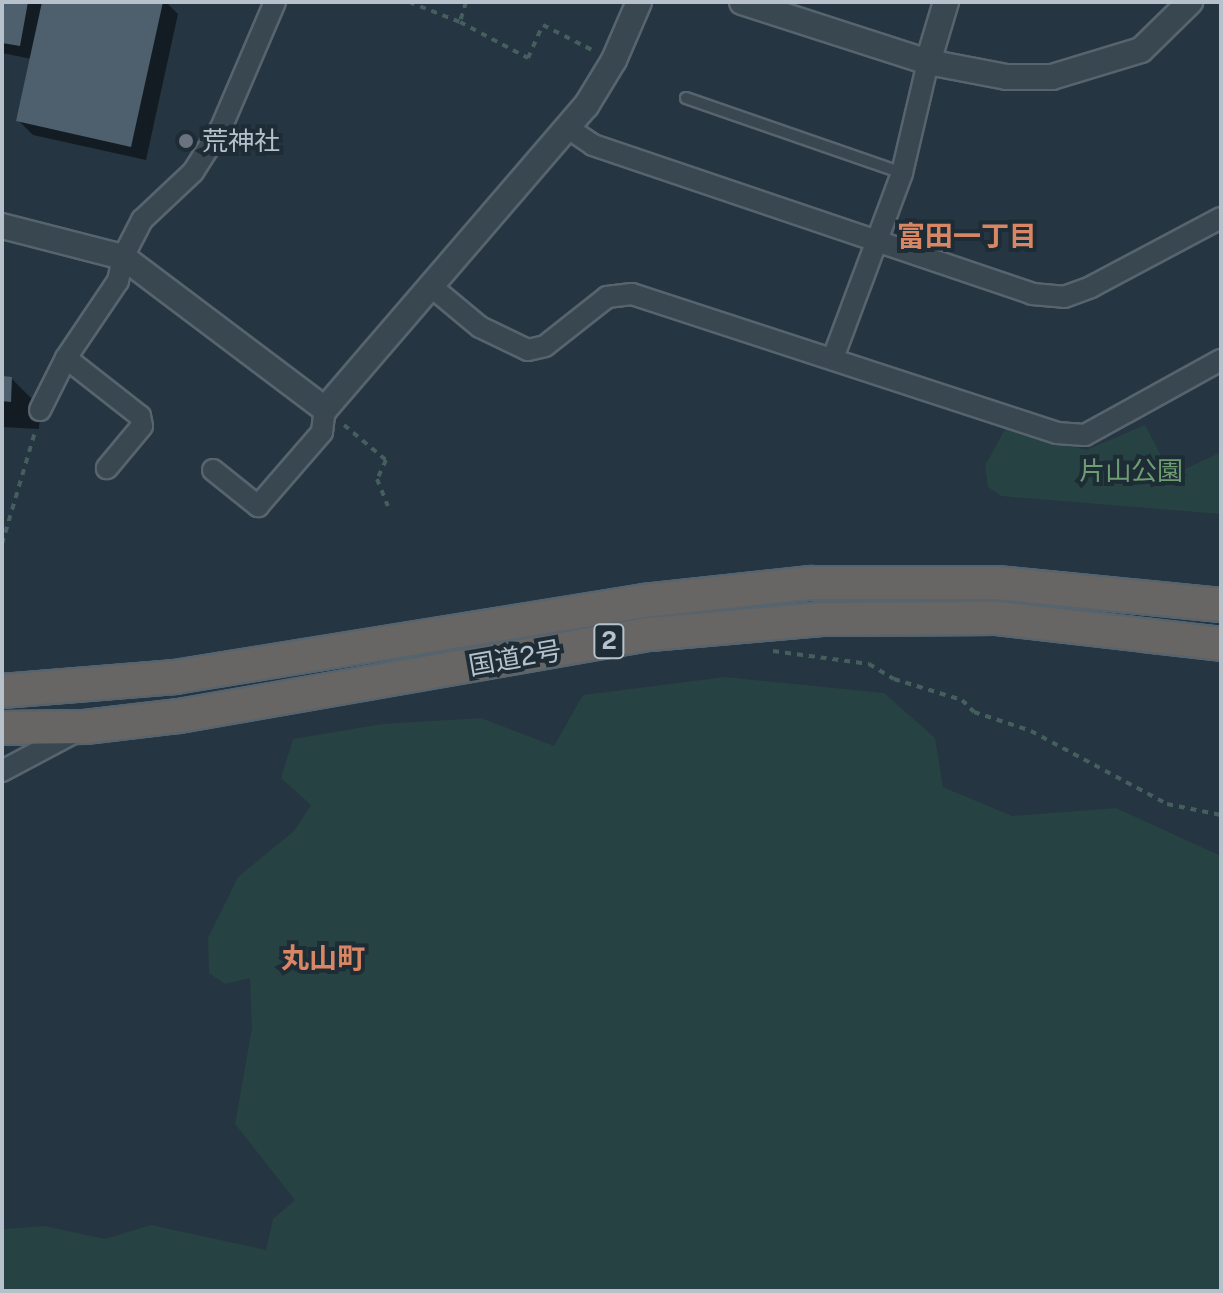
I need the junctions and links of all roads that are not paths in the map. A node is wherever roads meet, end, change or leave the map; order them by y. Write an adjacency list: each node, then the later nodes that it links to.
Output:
1 (275, 2): 13 (street)
2 (639, 2): 8 (street)
3 (742, 2): 6 (street)
4 (946, 2): 6 (street)
5 (1190, 2): 6 (street)
6 (928, 62): 9 (street)
7 (686, 98): 9 (lane)
8 (568, 128): 12 (street); 14 (street)
9 (902, 173): 12 (street)
10 (1221, 218): 12 (street)
11 (2, 226): 13 (street)
12 (875, 242): 16 (street)
13 (123, 257): 15 (street); 18 (street)
14 (433, 288): 16 (street); 18 (street)
15 (66, 358): 19 (street); 20 (street)
16 (833, 358): 17 (street)
17 (1221, 360)
18 (325, 409): 21 (street)
19 (40, 410)
20 (107, 468)
21 (213, 470)
22 (1221, 605): 24 (highway, 国道2号 / 2)
23 (1221, 644): 25 (highway, 国道2号 / 2)
24 (2, 691)
25 (85, 727): 26 (highway, 国道2号 / 2); 27 (street)
26 (2, 728)
27 (2, 771)

